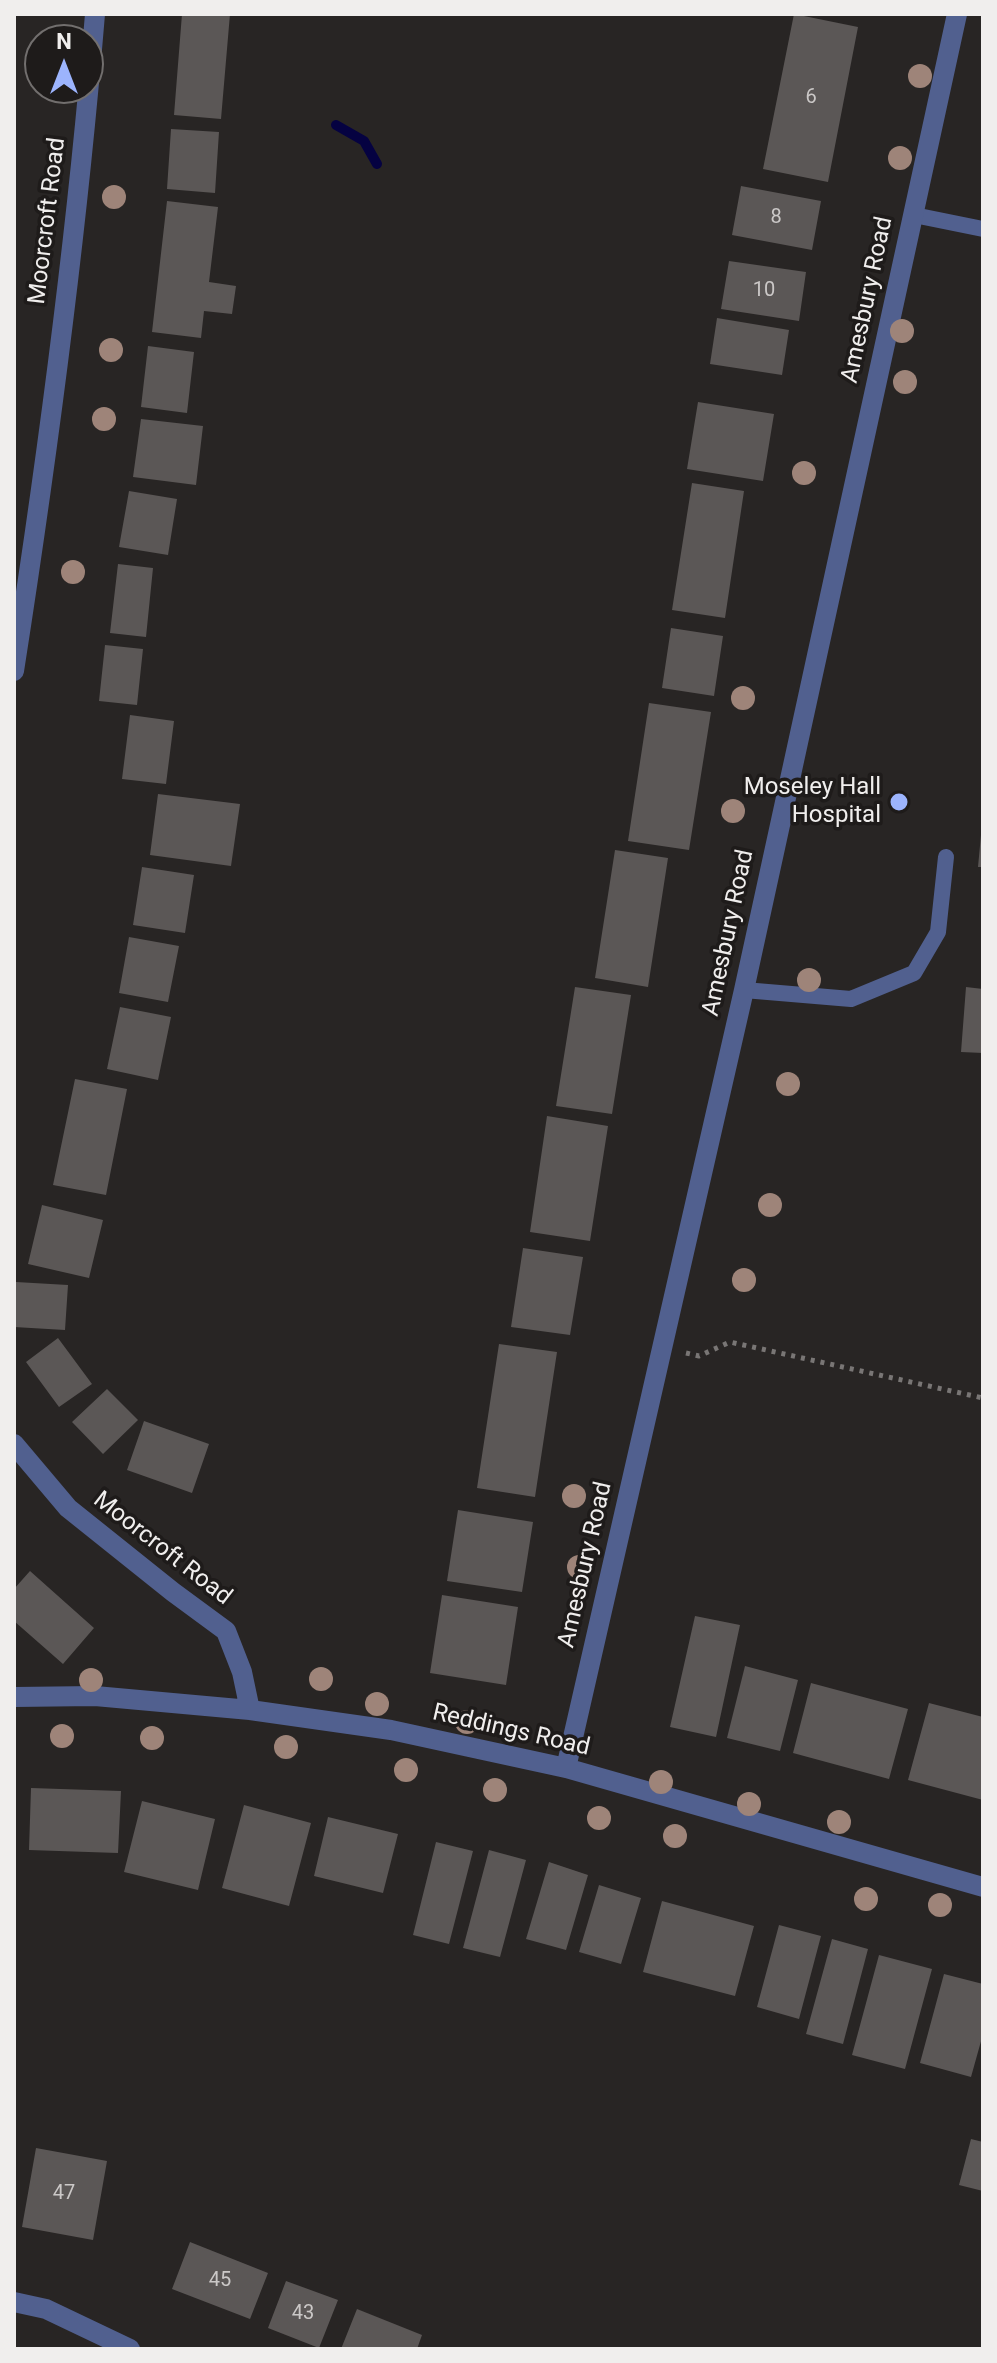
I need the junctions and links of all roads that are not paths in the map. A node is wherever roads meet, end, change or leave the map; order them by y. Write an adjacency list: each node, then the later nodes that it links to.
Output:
1 (95, 14): 5 (street, Moorcroft Road)
2 (957, 14): 3 (street, Amesbury Road)
3 (914, 215): 4 (lane); 7 (street, Amesbury Road)
4 (983, 229)
5 (14, 671)
6 (946, 857): 7 (lane)
7 (744, 990): 11 (street, Amesbury Road)
8 (14, 1444): 10 (street, Moorcroft Road)
9 (14, 1697): 10 (street, Reddings Road)
10 (250, 1710): 11 (street, Reddings Road)
11 (566, 1768): 12 (street, Reddings Road)
12 (983, 1887)
13 (14, 2302): 14 (street)
14 (130, 2349)

